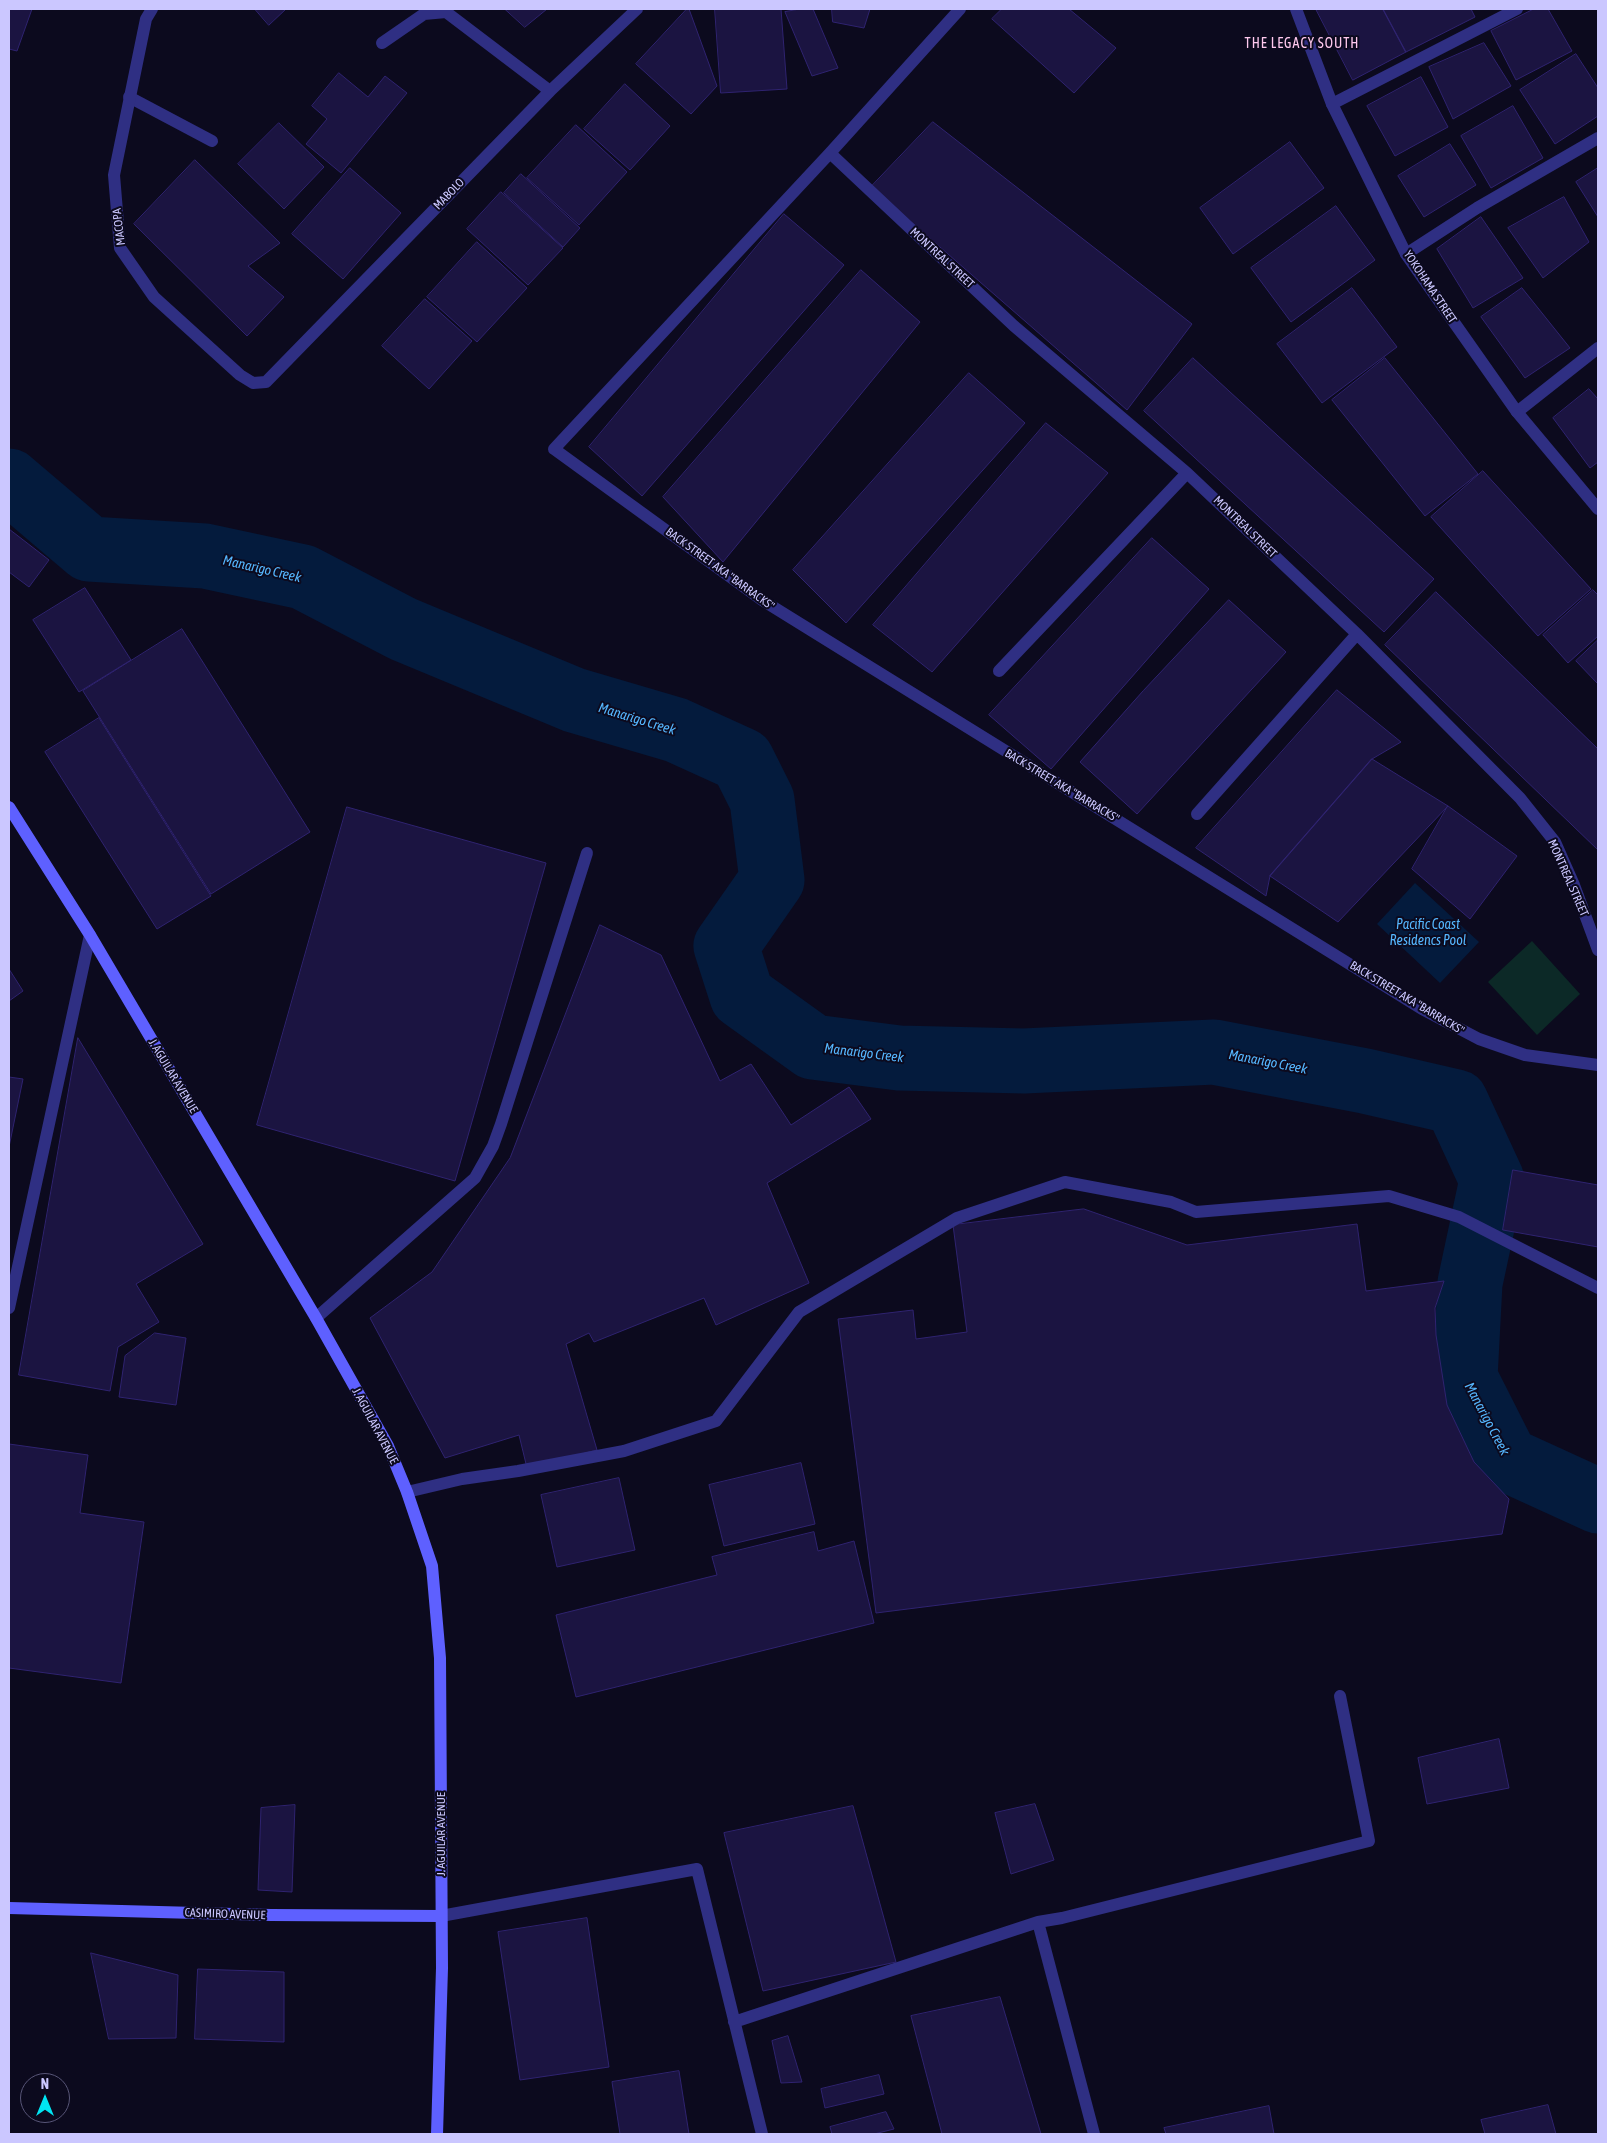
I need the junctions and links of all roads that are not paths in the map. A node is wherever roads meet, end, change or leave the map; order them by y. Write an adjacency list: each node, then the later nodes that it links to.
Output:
1 (152, 9): 8 (street, MACOPA)
2 (636, 9): 7 (street, MABOLO)
3 (960, 9): 12 (street)
4 (1296, 9): 9 (street, YOKOHAMA STREET)
5 (1517, 9): 9 (street)
6 (382, 43): 7 (street)
7 (550, 91): 15 (street, MABOLO)
8 (129, 97): 11 (street); 15 (street, MACOPA)
9 (1332, 104): 13 (street, YOKOHAMA STREET)
10 (1598, 138): 13 (street)
11 (212, 141)
12 (830, 153): 17 (street, MONTREAL STREET); 26 (street, BACK STREET AKA "BARRACKS")
13 (1406, 254): 16 (street, YOKOHAMA STREET)
14 (1598, 348): 16 (street)
15 (266, 382)
16 (1517, 412): 18 (street, YOKOHAMA STREET)
17 (1187, 473): 19 (street, MONTREAL STREET); 20 (street)
18 (1598, 509)
19 (1356, 634): 22 (street); 25 (street, MONTREAL STREET)
20 (999, 671)
21 (9, 807): 24 (main road, J. AGUILAR AVENUE)
22 (1197, 814)
23 (587, 853): 29 (street)
24 (90, 935): 28 (street); 29 (main road, J. AGUILAR AVENUE)
25 (1598, 950)
26 (1598, 1064)
27 (1598, 1288): 30 (street)
28 (9, 1308)
29 (316, 1318): 30 (main road, J. AGUILAR AVENUE)
30 (407, 1492): 33 (main road, J. AGUILAR AVENUE)
31 (1340, 1696): 34 (street)
32 (9, 1908): 33 (main road, CASIMIRO AVENUE)
33 (441, 1916): 35 (street); 36 (main road, J. AGUILAR AVENUE)
34 (1038, 1922): 35 (street); 38 (street)
35 (734, 2022): 37 (street)
36 (437, 2134)
37 (762, 2134)
38 (1094, 2134)

